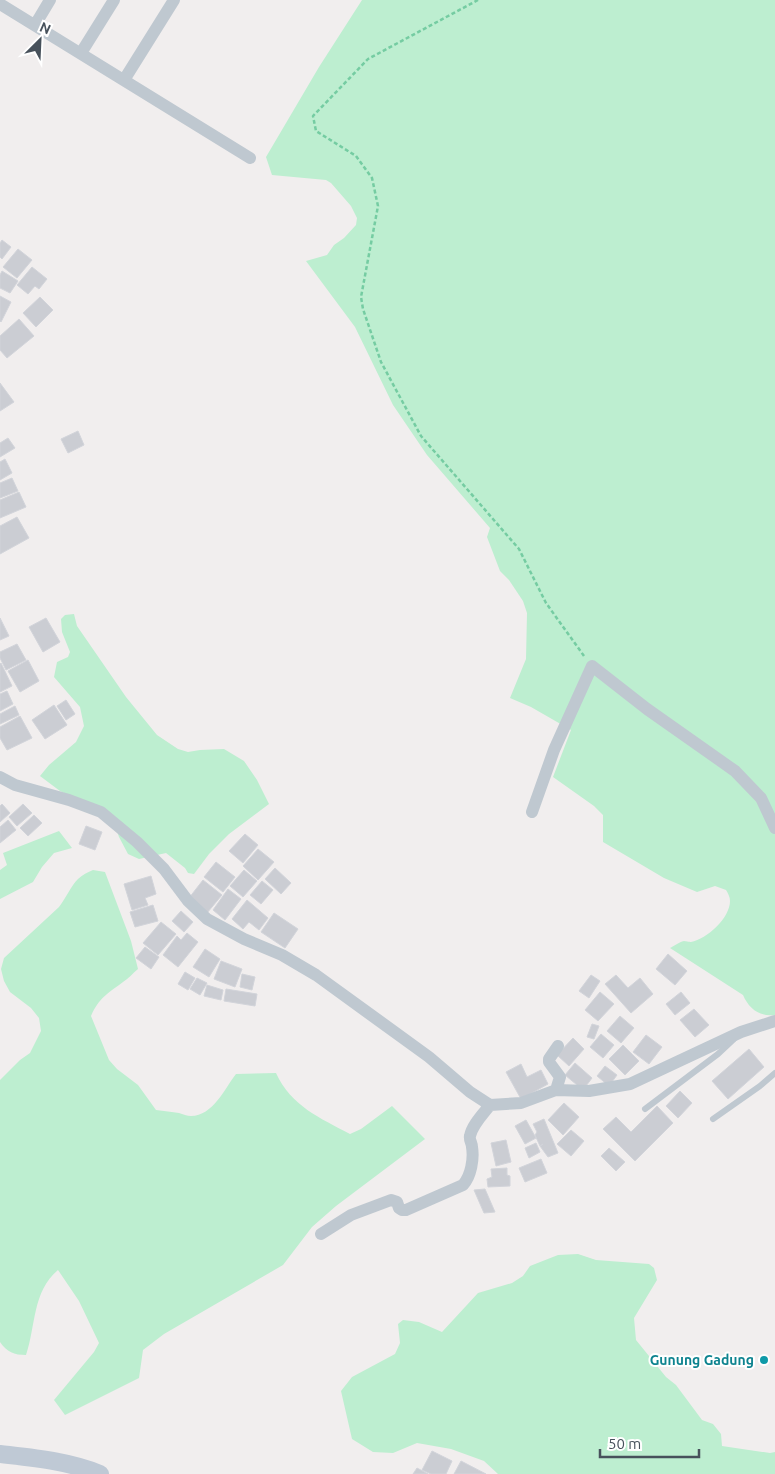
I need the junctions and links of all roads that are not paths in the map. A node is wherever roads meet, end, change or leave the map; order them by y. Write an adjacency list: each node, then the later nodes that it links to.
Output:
1 (50, 0): 5 (street)
2 (114, 0): 6 (street)
3 (174, 0): 7 (street)
4 (0, 4): 5 (street)
5 (34, 25): 6 (street)
6 (80, 53): 7 (street)
7 (124, 80): 8 (street)
8 (250, 158)
9 (2, 781): 17 (street)
10 (532, 812): 11 (street)
11 (775, 828)
12 (775, 1021): 13 (street)
13 (741, 1032): 16 (street); 18 (lane)
14 (558, 1046): 16 (street)
15 (775, 1073): 19 (lane)
16 (556, 1090): 17 (street)
17 (490, 1105): 20 (street)
18 (645, 1109)
19 (713, 1119)
20 (321, 1234)
21 (0, 1454): 22 (street)
22 (100, 1474)

